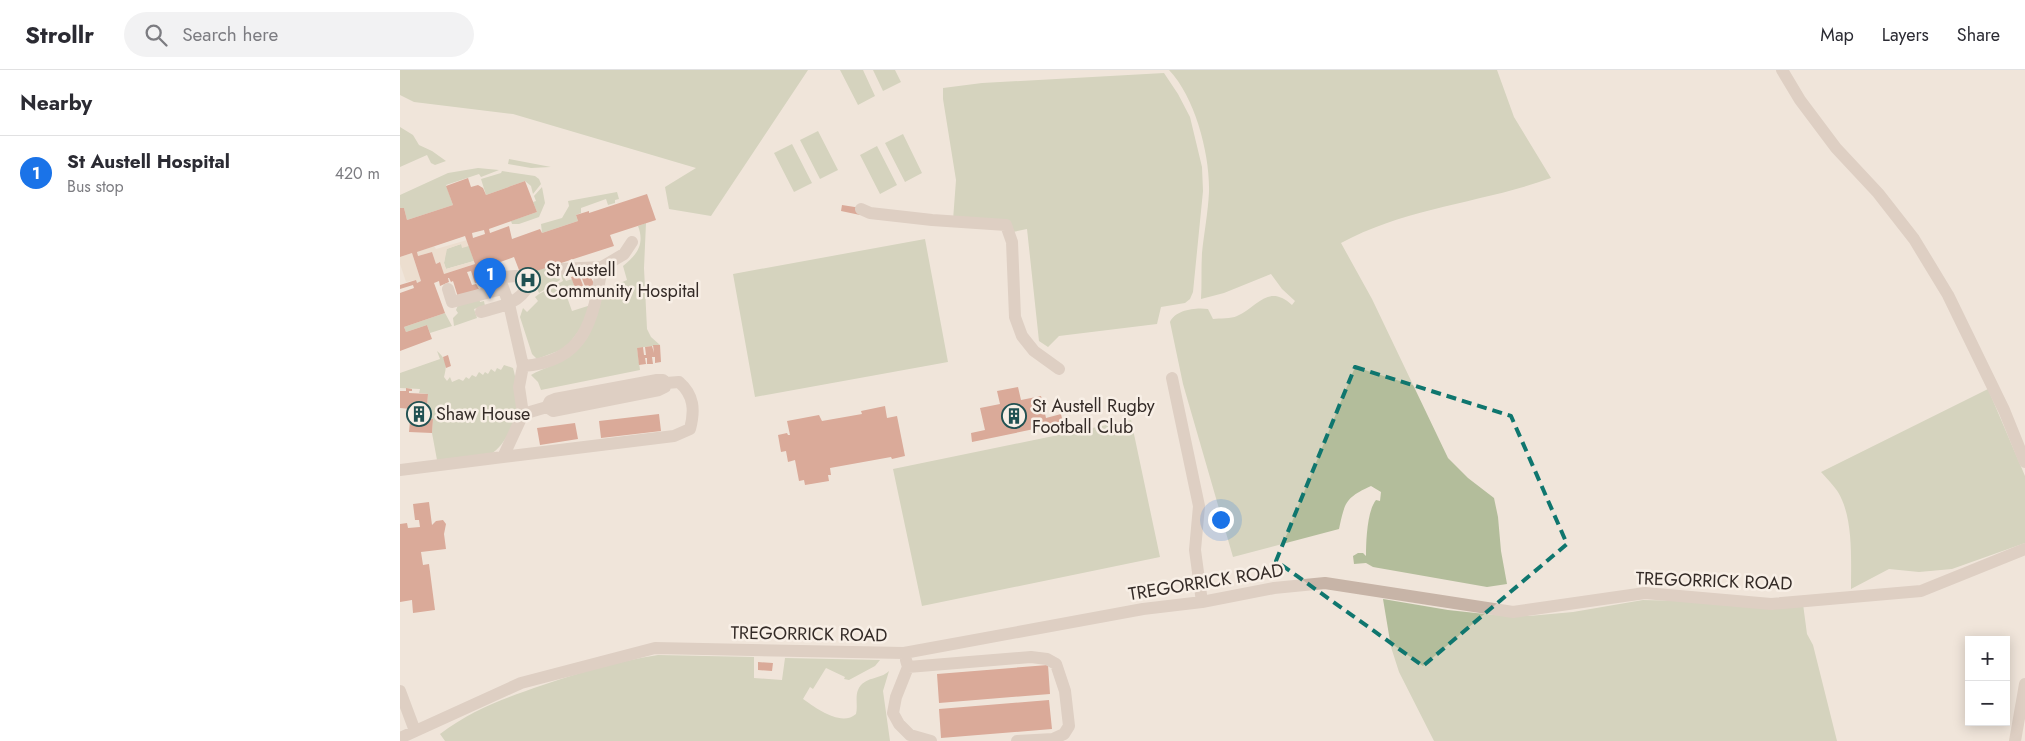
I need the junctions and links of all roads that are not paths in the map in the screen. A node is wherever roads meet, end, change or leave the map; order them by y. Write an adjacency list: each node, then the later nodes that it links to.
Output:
1 (1782, 70): 15 (street)
2 (861, 209): 11 (street)
3 (632, 242): 4 (street)
4 (602, 267): 5 (street); 10 (street)
5 (561, 269)
6 (502, 288): 7 (street); 8 (street); 8 (street)
7 (448, 289)
8 (509, 304): 9 (street); 10 (street)
9 (482, 312)
10 (523, 366): 13 (street)
11 (1059, 369)
12 (1172, 378): 18 (street)
13 (522, 414): 14 (street); 14 (street)
14 (503, 456): 16 (street)
15 (2025, 462)
16 (400, 470)
17 (2025, 549): 18 (street, TREGORRICK ROAD)
18 (1202, 602): 19 (street, TREGORRICK ROAD)
19 (904, 653): 20 (street); 23 (street, TREGORRICK ROAD)
20 (908, 667): 25 (street); 26 (street)
21 (2025, 684): 27 (street)
22 (400, 691): 23 (street)
23 (415, 731): 24 (street, TREGORRICK ROAD)
24 (400, 738)
25 (931, 741)
26 (1017, 741)
27 (2015, 741)

